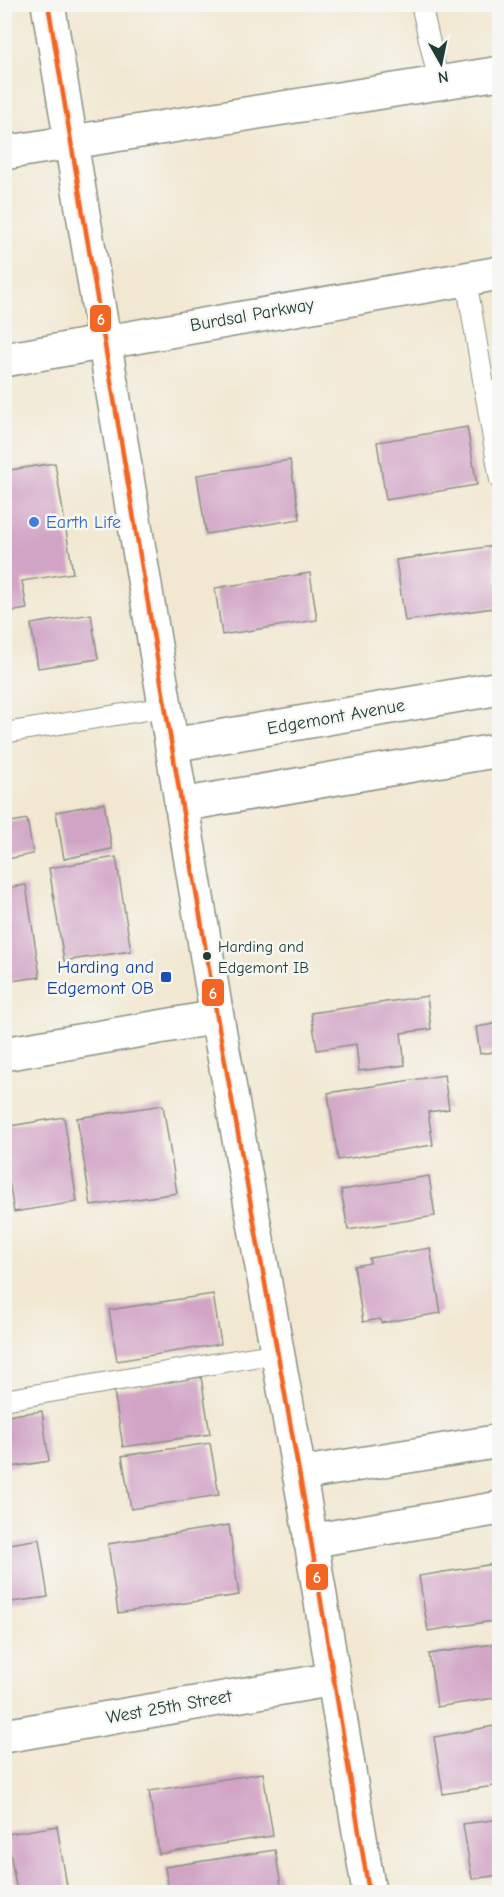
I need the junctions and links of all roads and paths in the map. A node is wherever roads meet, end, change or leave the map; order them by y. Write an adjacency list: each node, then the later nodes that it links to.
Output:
1 (48, 4): 5 (street)
2 (421, 4): 4 (lane)
3 (500, 73): 4 (street)
4 (439, 83): 5 (street)
5 (71, 142): 6 (street); 9 (street)
6 (4, 153)
7 (500, 273): 8 (street, Burdsal Parkway)
8 (466, 279): 9 (street, Burdsal Parkway); 11 (lane)
9 (105, 342): 10 (street, Burdsal Parkway); 13 (street)
10 (4, 360)
11 (500, 480)
12 (500, 688): 15 (street, Edgemont Avenue)
13 (166, 707): 14 (lane); 15 (street)
14 (4, 733)
15 (172, 745): 17 (street)
16 (500, 750): 17 (street)
17 (181, 805): 18 (street)
18 (217, 1017): 19 (street); 20 (street)
19 (4, 1054)
20 (277, 1353): 21 (lane); 23 (street)
21 (4, 1400)
22 (500, 1441): 23 (street)
23 (299, 1474): 25 (street)
24 (500, 1508): 25 (street)
25 (310, 1541): 26 (street)
26 (333, 1679): 27 (street, West 25th Street); 28 (street)
27 (4, 1736)
28 (369, 1893)

